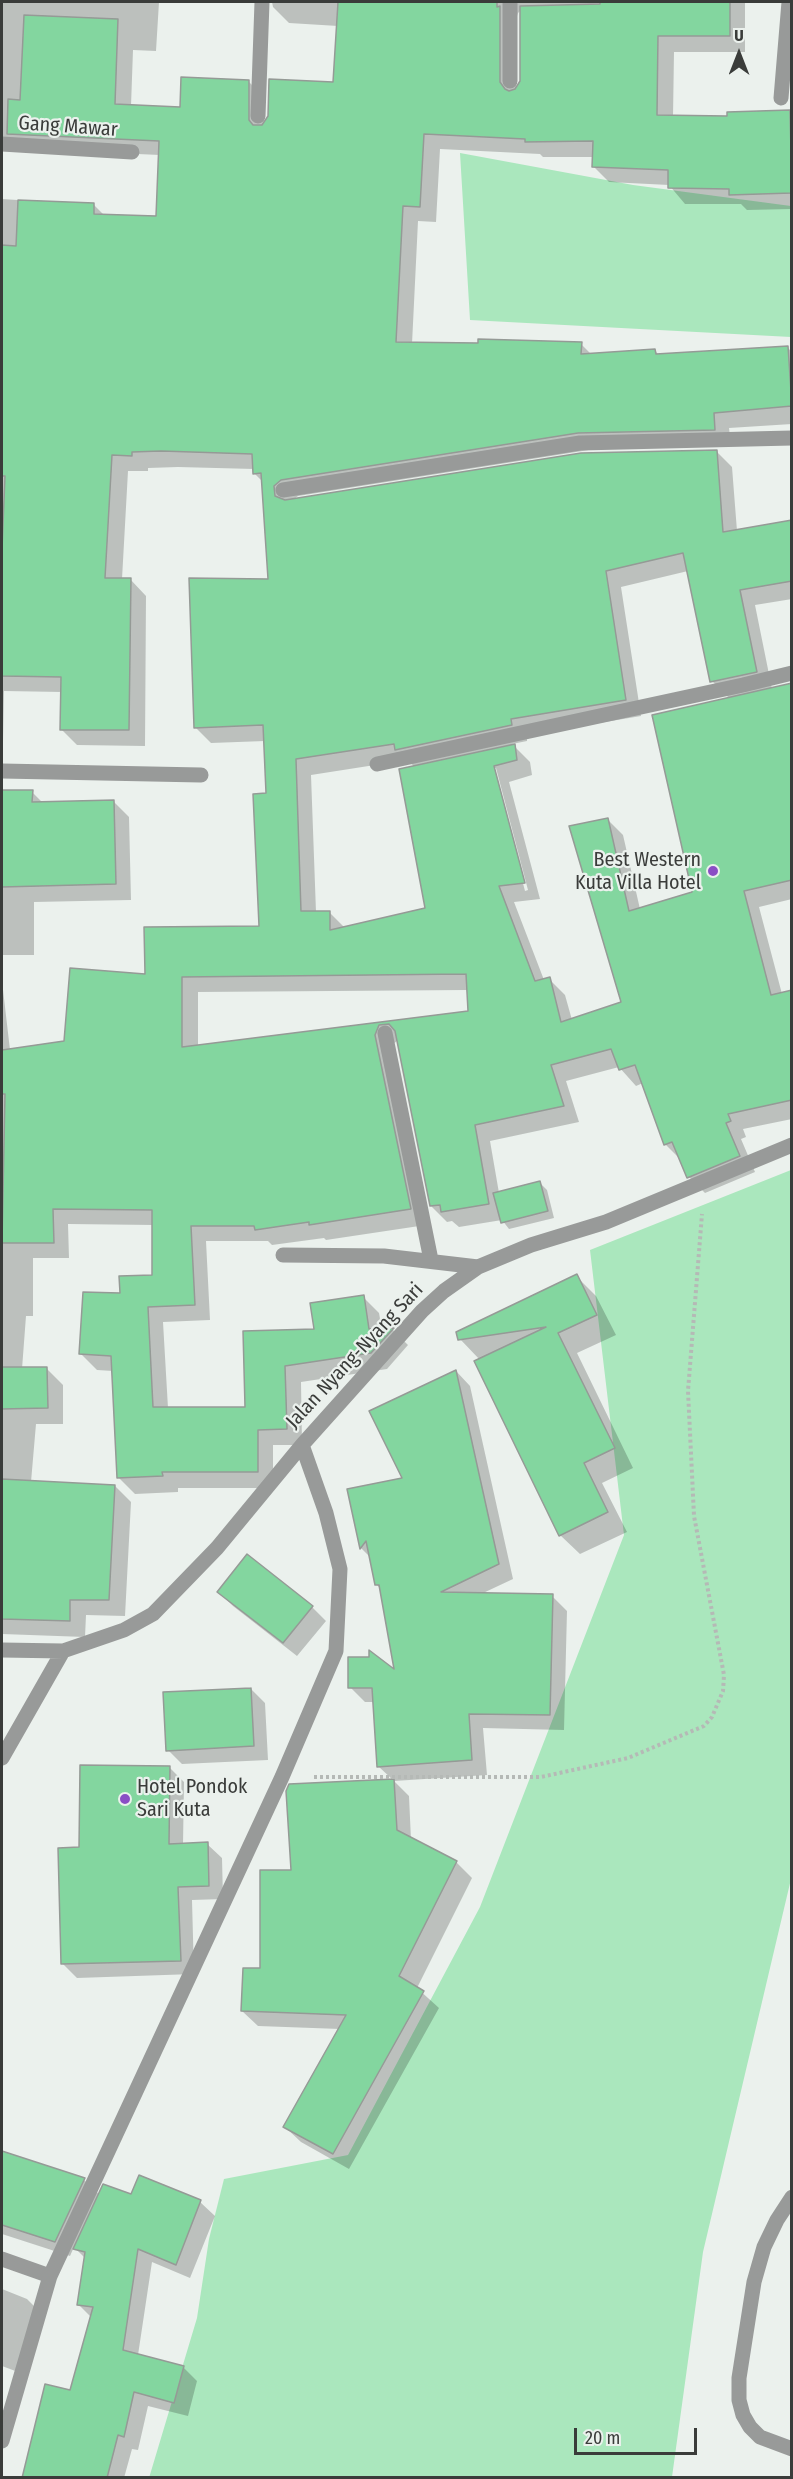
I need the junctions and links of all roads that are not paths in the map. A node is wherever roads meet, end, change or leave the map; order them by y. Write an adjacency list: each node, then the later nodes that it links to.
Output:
1 (262, 2): 6 (street)
2 (510, 2): 4 (street)
3 (789, 2): 5 (street)
4 (510, 81)
5 (782, 98)
6 (258, 116)
7 (2, 144): 8 (street, Gang Mawar)
8 (132, 152)
9 (792, 438): 10 (street)
10 (283, 490)
11 (792, 673): 12 (street)
12 (378, 764)
13 (2, 771): 14 (street)
14 (201, 775)
15 (385, 1033): 18 (street)
16 (792, 1145): 19 (street, Jalan Nyang-Nyang Sari)
17 (283, 1255): 18 (street)
18 (431, 1260): 19 (street)
19 (478, 1267): 20 (street, Jalan Nyang-Nyang Sari)
20 (302, 1445): 22 (street, Jalan Nyang-Nyang Sari); 26 (street)
21 (2, 1650): 22 (street, Jalan Nyang-Nyang Sari)
22 (63, 1651): 23 (street)
23 (2, 1758)
24 (792, 2197): 28 (street)
25 (2, 2259): 26 (street)
26 (50, 2276): 27 (street)
27 (2, 2440)
28 (792, 2449)

